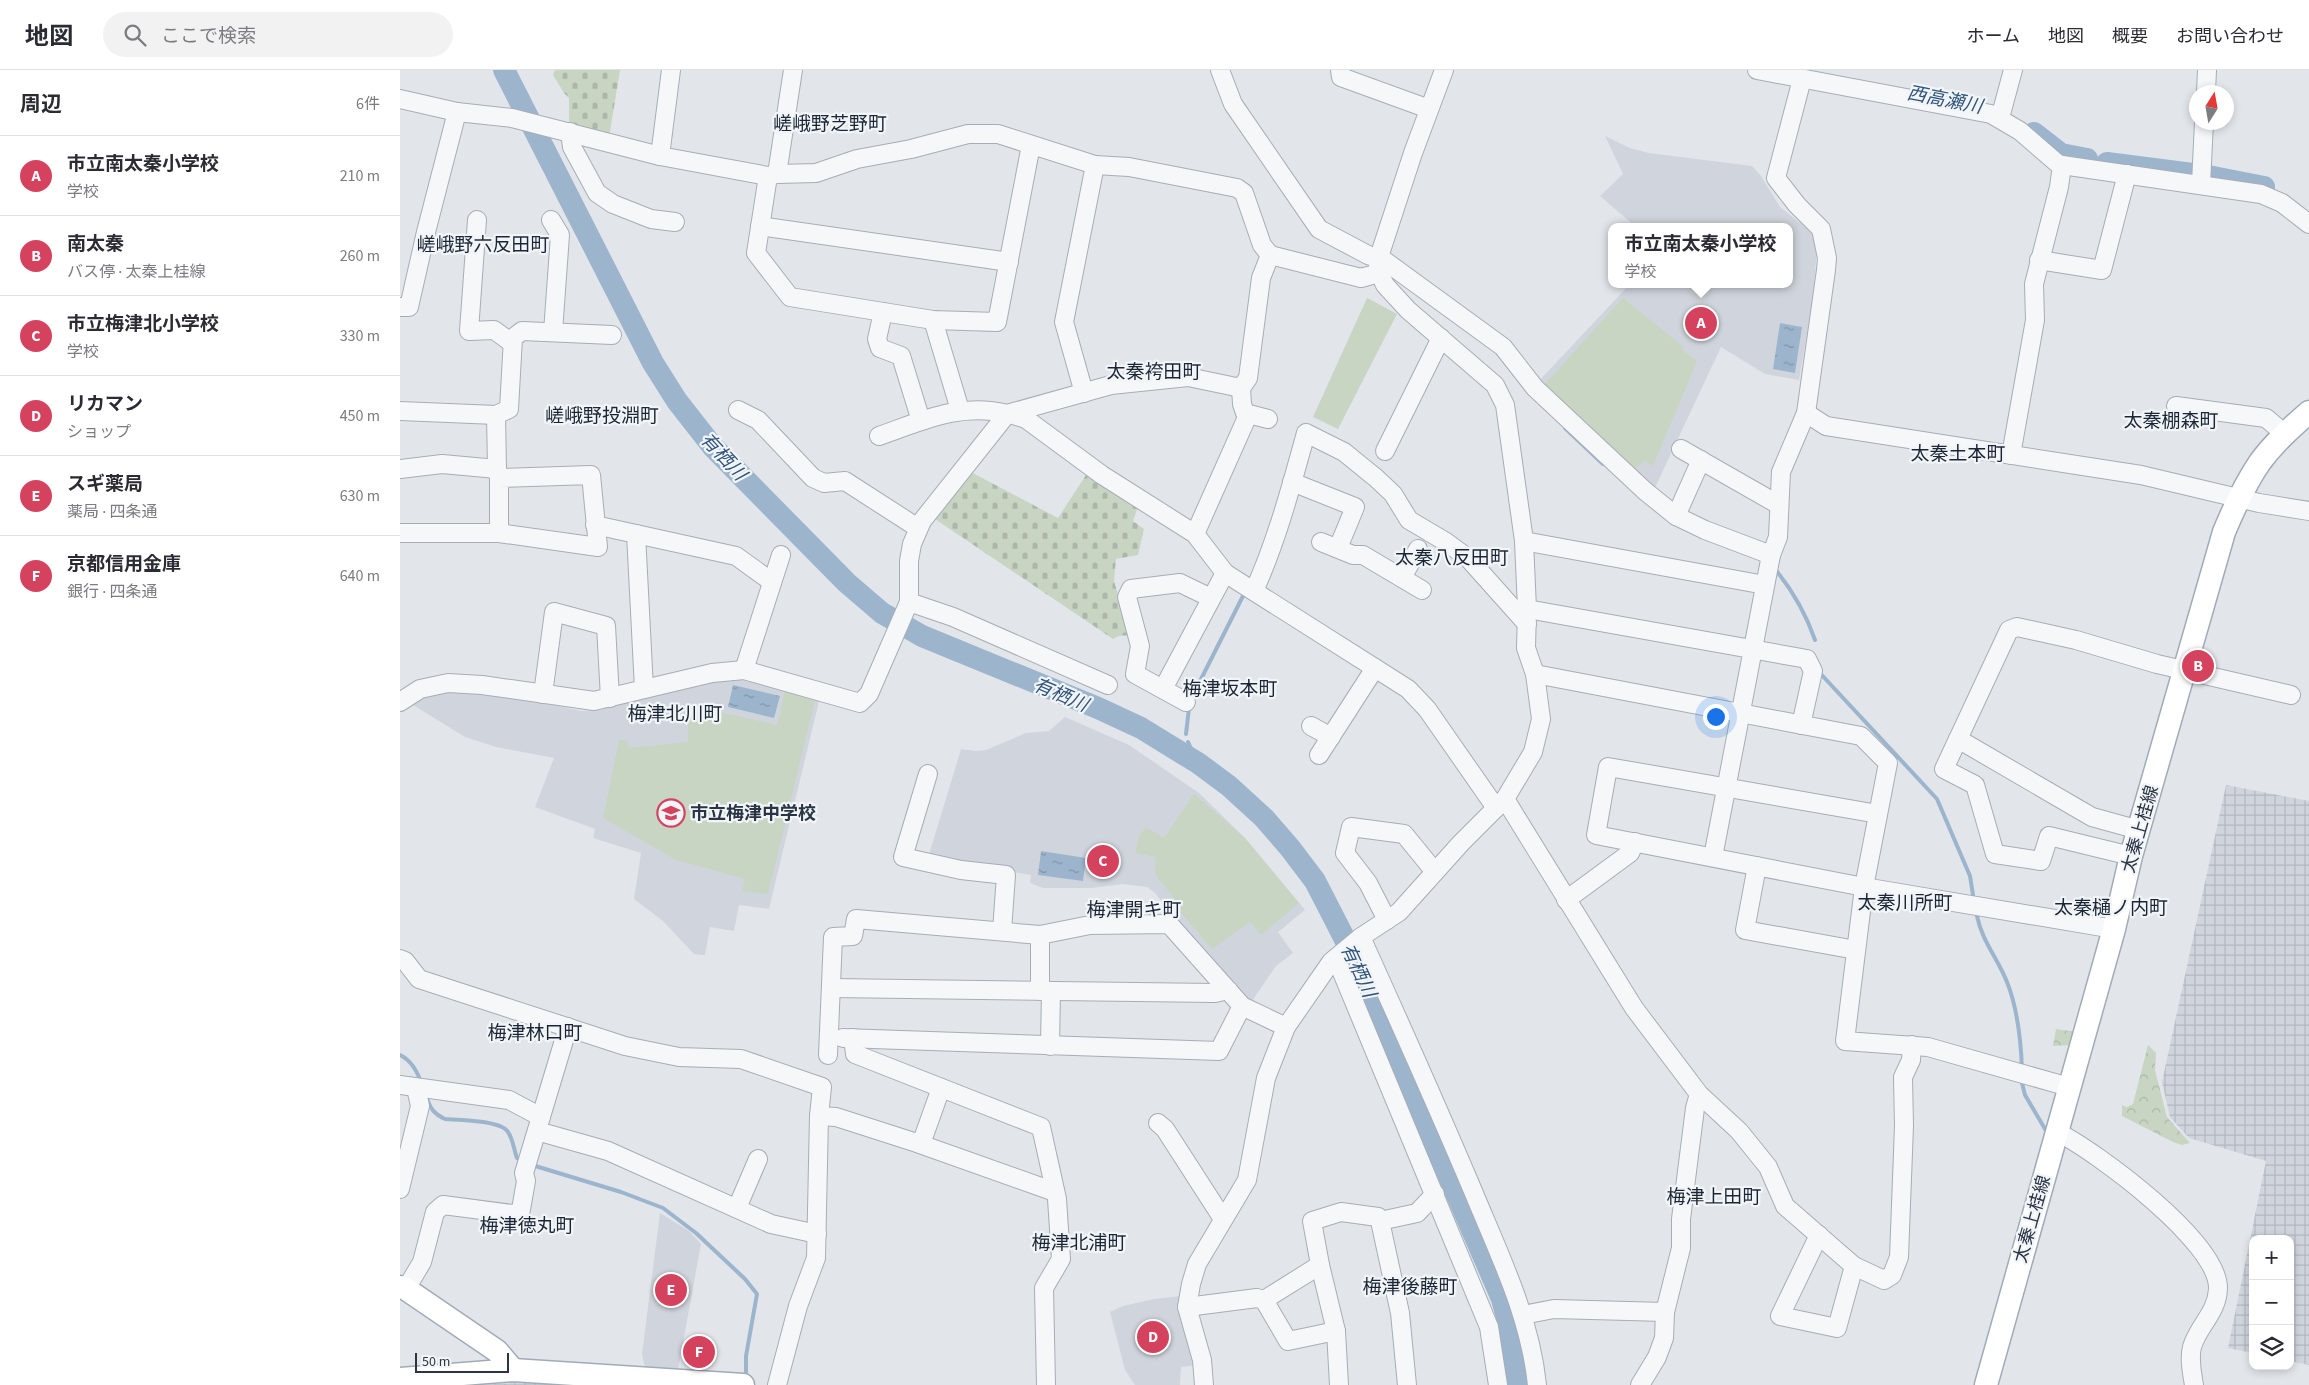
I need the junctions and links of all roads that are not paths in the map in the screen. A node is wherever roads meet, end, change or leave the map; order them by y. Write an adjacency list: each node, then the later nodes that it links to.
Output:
1 (671, 70): 18 (street)
2 (793, 70): 22 (street)
3 (1220, 70): 32 (street)
4 (1340, 70): 12 (street)
5 (1444, 70): 12 (street)
6 (1757, 70): 9 (street)
7 (2013, 70): 14 (street)
8 (2207, 70): 10 (street)
9 (1802, 79): 14 (street); 47 (street)
10 (2206, 85)
11 (400, 99): 13 (street)
12 (1429, 108): 32 (street)
13 (457, 112): 16 (street); 33 (street)
14 (2002, 113): 20 (street)
15 (2204, 130): 23 (street)
16 (570, 132): 18 (street); 26 (street)
17 (1031, 145): 19 (street); 22 (street); 31 (street)
18 (660, 156): 22 (street)
19 (1095, 165): 29 (street); 41 (street)
20 (2062, 165): 21 (street); 30 (street)
21 (2127, 174): 23 (street); 30 (street)
22 (772, 175): 28 (street)
23 (2201, 184): 27 (street)
24 (476, 220): 39 (street)
25 (551, 220): 36 (street)
26 (675, 222)
27 (2309, 224)
28 (760, 226): 31 (street); 34 (street)
29 (1270, 255): 32 (street); 40 (street)
30 (2039, 260): 57 (street)
31 (1009, 262): 35 (street)
32 (1379, 265): 38 (street); 65 (street)
33 (400, 307)
34 (883, 312): 35 (street); 52 (street)
35 (933, 320): 44 (street)
36 (553, 332): 37 (street); 39 (street)
37 (612, 335)
38 (1441, 338): 56 (street); 72 (street)
39 (512, 343): 49 (street)
40 (1241, 388): 41 (street); 50 (street)
41 (1084, 393): 48 (street)
42 (2176, 406): 53 (street)
43 (738, 410): 67 (street)
44 (960, 410): 48 (street); 52 (street)
45 (400, 411): 49 (street)
46 (2309, 412): 53 (main road, 太秦上桂線)
47 (1806, 413): 57 (street); 63 (street)
48 (1009, 414): 67 (street); 71 (street)
49 (496, 415): 60 (street)
50 (1248, 415): 51 (street); 71 (street)
51 (1268, 419)
52 (921, 421): 54 (street)
53 (2285, 434): 62 (main road, 太秦上桂線)
54 (878, 436)
55 (1681, 449): 58 (street)
56 (1385, 451)
57 (2011, 455): 62 (street)
58 (1701, 460): 63 (street); 65 (street)
59 (400, 469): 60 (street)
60 (498, 474): 66 (street); 69 (street)
61 (1292, 482): 74 (street); 83 (street); 86 (street)
62 (2240, 498): 64 (street); 90 (main road, 太秦上桂線)
63 (1778, 504): 77 (street)
64 (2309, 511)
65 (1676, 516): 77 (street)
66 (595, 525): 69 (street); 70 (street)
67 (918, 528): 85 (street)
68 (400, 533): 69 (street)
69 (498, 533)
70 (636, 534): 80 (street); 94 (street)
71 (1195, 534): 78 (street)
72 (1524, 541): 81 (street); 86 (street)
73 (1321, 542): 74 (street)
74 (1338, 548): 79 (street)
75 (1418, 550): 79 (street)
76 (780, 555): 80 (street)
77 (1771, 555): 81 (street)
78 (1225, 573): 83 (street); 84 (street)
79 (1402, 578): 82 (street)
80 (772, 582): 89 (street)
81 (1766, 584): 87 (street)
82 (1422, 590)
83 (1254, 591): 88 (street)
84 (1211, 598): 93 (street); 93 (street)
85 (907, 606): 89 (street); 92 (street)
86 (1527, 616): 87 (street); 91 (street)
87 (1753, 648): 100 (street); 101 (street)
88 (1375, 668): 103 (street); 108 (street)
89 (744, 670): 94 (street)
90 (2184, 670): 96 (street); 104 (street); 110 (main road, 太秦上桂線)
91 (1535, 674): 100 (street); 108 (street)
92 (1108, 685)
93 (1163, 689): 99 (street)
94 (644, 690): 97 (street)
95 (543, 694): 97 (street); 97 (street); 98 (street)
96 (2291, 694)
97 (610, 698)
98 (400, 702)
99 (1186, 702)
100 (1741, 714): 101 (street); 107 (street)
101 (1801, 725): 109 (street)
102 (1311, 726): 103 (street)
103 (1331, 737): 105 (street)
104 (1958, 739): 110 (street); 112 (street)
105 (1319, 755)
106 (928, 774): 120 (street)
107 (1726, 787): 109 (street); 111 (street); 113 (street)
108 (1501, 803): 115 (street); 117 (street)
109 (1878, 814): 116 (street)
110 (2139, 830): 112 (main road, 太秦上桂線)
111 (1634, 842): 113 (street); 117 (street)
112 (2131, 856): 119 (main road, 太秦上桂線)
113 (1713, 857): 114 (street)
114 (1757, 866): 116 (street); 123 (street)
115 (1436, 872): 118 (street); 118 (street)
116 (1864, 887): 119 (street); 123 (street)
117 (1566, 900): 138 (street)
118 (1387, 920): 122 (street)
119 (2114, 929): 136 (main road, 太秦上桂線)
120 (1002, 931): 121 (street); 126 (street)
121 (1040, 935): 127 (street); 128 (street)
122 (1359, 939): 124 (street); 160 (street)
123 (1856, 950): 133 (street)
124 (1338, 957): 131 (street); 148 (street)
125 (400, 960): 130 (street)
126 (832, 988): 128 (street); 132 (street)
127 (1228, 990): 128 (street); 129 (street)
128 (1046, 991): 134 (street)
129 (1242, 1006): 131 (street); 134 (street)
130 (568, 1027): 139 (street); 141 (street)
131 (1286, 1027): 150 (street)
132 (853, 1038): 134 (street); 137 (street)
133 (1912, 1045): 136 (street); 155 (street)
134 (1050, 1046)
135 (408, 1087): 141 (street); 143 (street)
136 (2069, 1087): 142 (main road, 太秦上桂線)
137 (941, 1088): 144 (street); 147 (street)
138 (1699, 1094): 153 (street); 159 (street)
139 (819, 1116): 144 (street); 152 (street)
140 (1158, 1123): 150 (street)
141 (539, 1124): 149 (street); 156 (street)
142 (2057, 1132): 173 (main road, 太秦上桂線); 174 (street)
143 (406, 1137): 146 (street)
144 (921, 1144): 147 (street)
145 (758, 1159): 149 (street)
146 (400, 1189)
147 (1055, 1192): 166 (street)
148 (1435, 1194): 151 (street); 170 (street)
149 (737, 1208): 152 (street)
150 (1223, 1219): 158 (street)
151 (1380, 1221): 154 (street); 169 (street)
152 (817, 1234): 165 (street)
153 (1819, 1235): 155 (street); 155 (street)
154 (1320, 1265): 157 (street); 161 (street)
155 (1854, 1266)
156 (403, 1288): 162 (main road)
157 (1264, 1300): 158 (street); 161 (street)
158 (1187, 1306): 167 (street)
159 (1665, 1312): 160 (street); 172 (street)
160 (1523, 1316): 171 (street)
161 (1336, 1331): 168 (street)
162 (513, 1370): 163 (main road); 164 (main road)
163 (400, 1379)
164 (743, 1385)
165 (777, 1385)
166 (1046, 1385)
167 (1204, 1385)
168 (1339, 1385)
169 (1407, 1385)
170 (1498, 1385)
171 (1537, 1385)
172 (1640, 1385)
173 (1986, 1385)
174 (2194, 1385)

